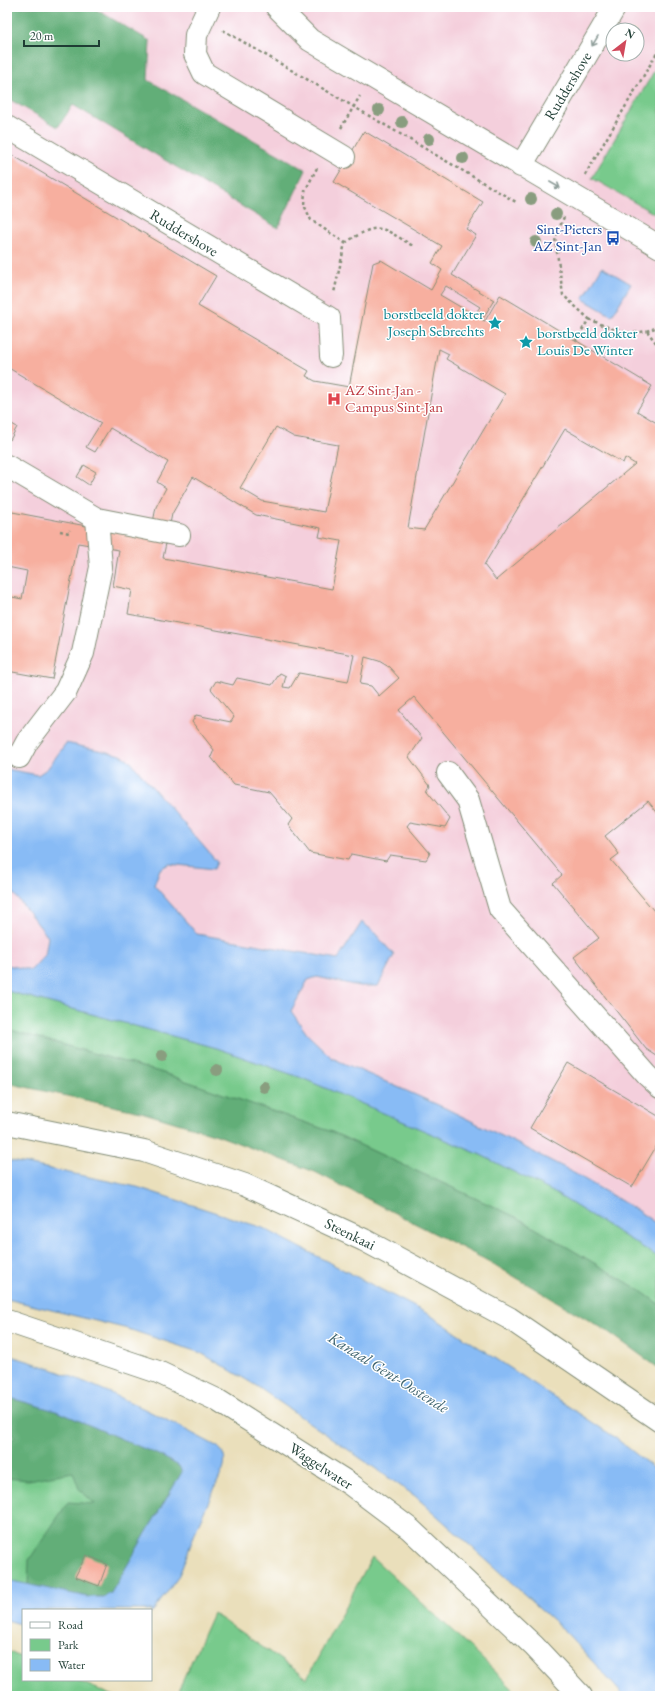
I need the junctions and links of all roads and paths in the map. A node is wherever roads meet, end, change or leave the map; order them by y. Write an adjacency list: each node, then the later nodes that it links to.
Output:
1 (277, 7): 4 (street)
2 (615, 7): 8 (street, Ruddershove, one-way to 8)
3 (207, 13): 5 (path); 7 (street)
4 (371, 76): 5 (path); 8 (street)
5 (353, 106): 7 (path); 9 (path)
6 (7, 128): 13 (street, Ruddershove)
7 (336, 152): 10 (path)
8 (521, 166): 12 (street, one-way to 12)
9 (516, 202)
10 (345, 243): 11 (path); 13 (path)
11 (413, 246)
12 (660, 247)
13 (329, 318): 18 (street)
14 (589, 319): 16 (path)
15 (660, 326): 16 (path)
16 (647, 332): 17 (path)
17 (660, 348)
18 (331, 356)
19 (7, 466): 20 (street)
20 (98, 519): 21 (street); 22 (street)
21 (179, 535)
22 (19, 757)
23 (448, 773): 24 (street)
24 (660, 1087)
25 (7, 1123): 27 (street, Steenkaai)
26 (7, 1321): 28 (street, Waggelwater)
27 (660, 1421)
28 (581, 1696)

